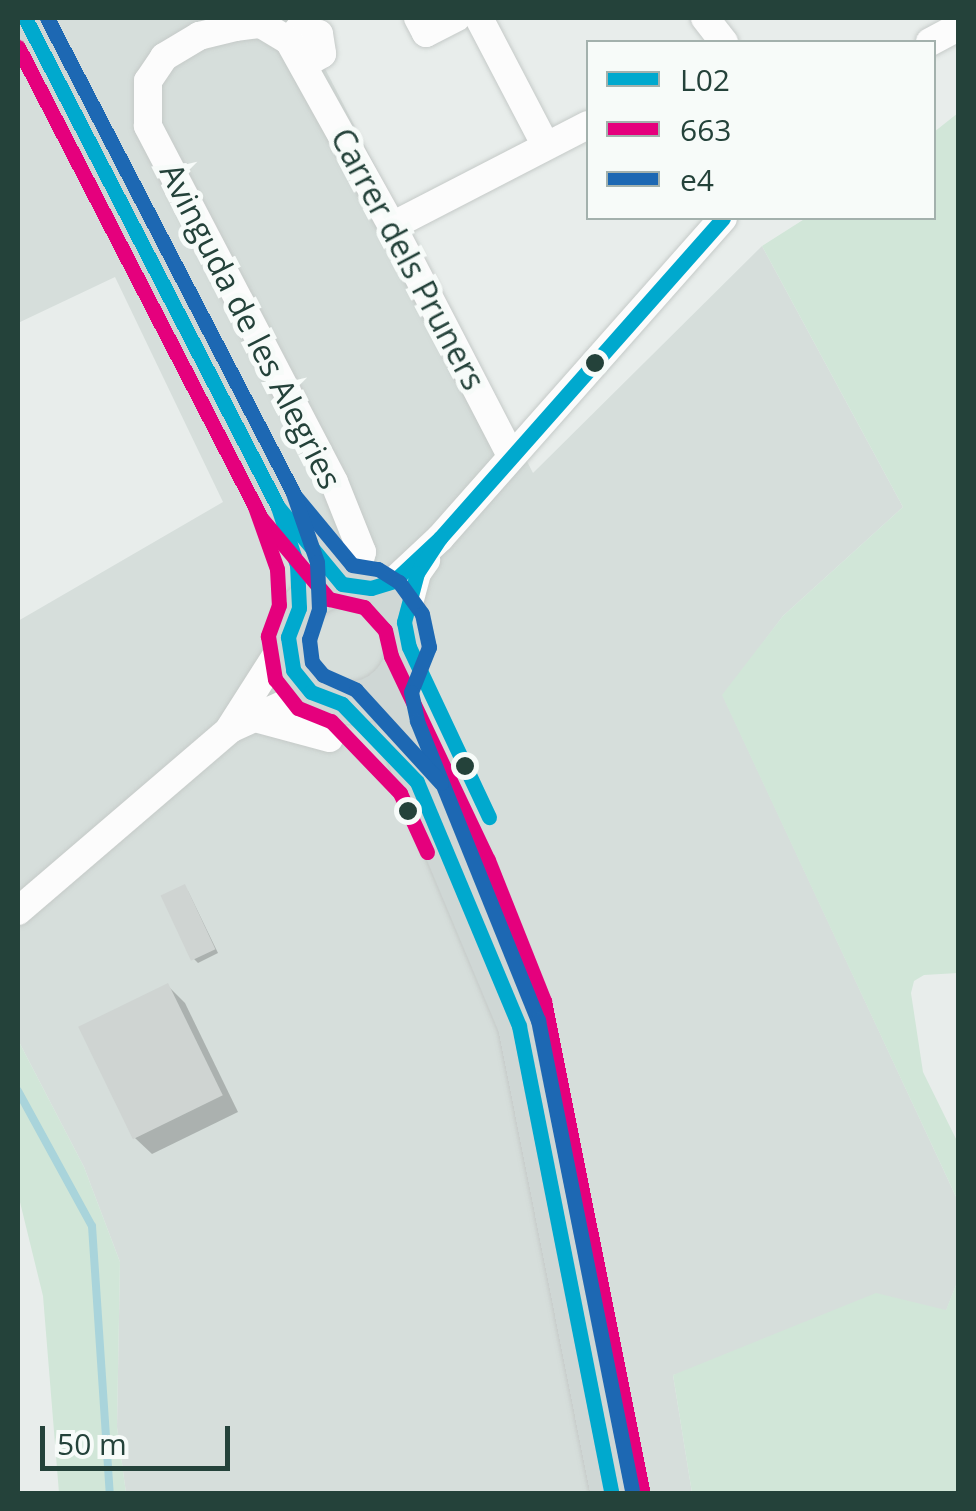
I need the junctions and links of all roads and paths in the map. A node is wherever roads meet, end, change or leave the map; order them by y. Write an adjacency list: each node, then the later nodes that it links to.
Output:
1 (25, 18): 15 (main road, Avinguda de les Alegries)
2 (418, 18): 3 (street)
3 (456, 18)
4 (479, 18): 11 (street)
5 (706, 18): 8 (street)
6 (958, 26): 9 (street)
7 (300, 38): 13 (street, Carrer dels Pruners); 17 (street, Avinguda de les Alegries)
8 (722, 40)
9 (934, 40)
10 (586, 126): 11 (street)
11 (546, 146): 13 (street)
12 (722, 220): 14 (street)
13 (392, 226): 14 (street, Carrer dels Pruners)
14 (511, 456): 16 (street)
15 (278, 507): 17 (main road); 19 (main road)
16 (440, 538): 17 (street); 18 (street)
17 (356, 586): 18 (main road); 19 (main road)
18 (404, 622): 20 (main road)
19 (293, 623): 21 (main road); 22 (street)
20 (390, 687): 21 (main road); 23 (main road)
21 (327, 711): 22 (street); 22 (street); 23 (main road)
22 (242, 724): 24 (street)
23 (418, 782): 25 (main road)
24 (18, 911)
25 (612, 1494)

